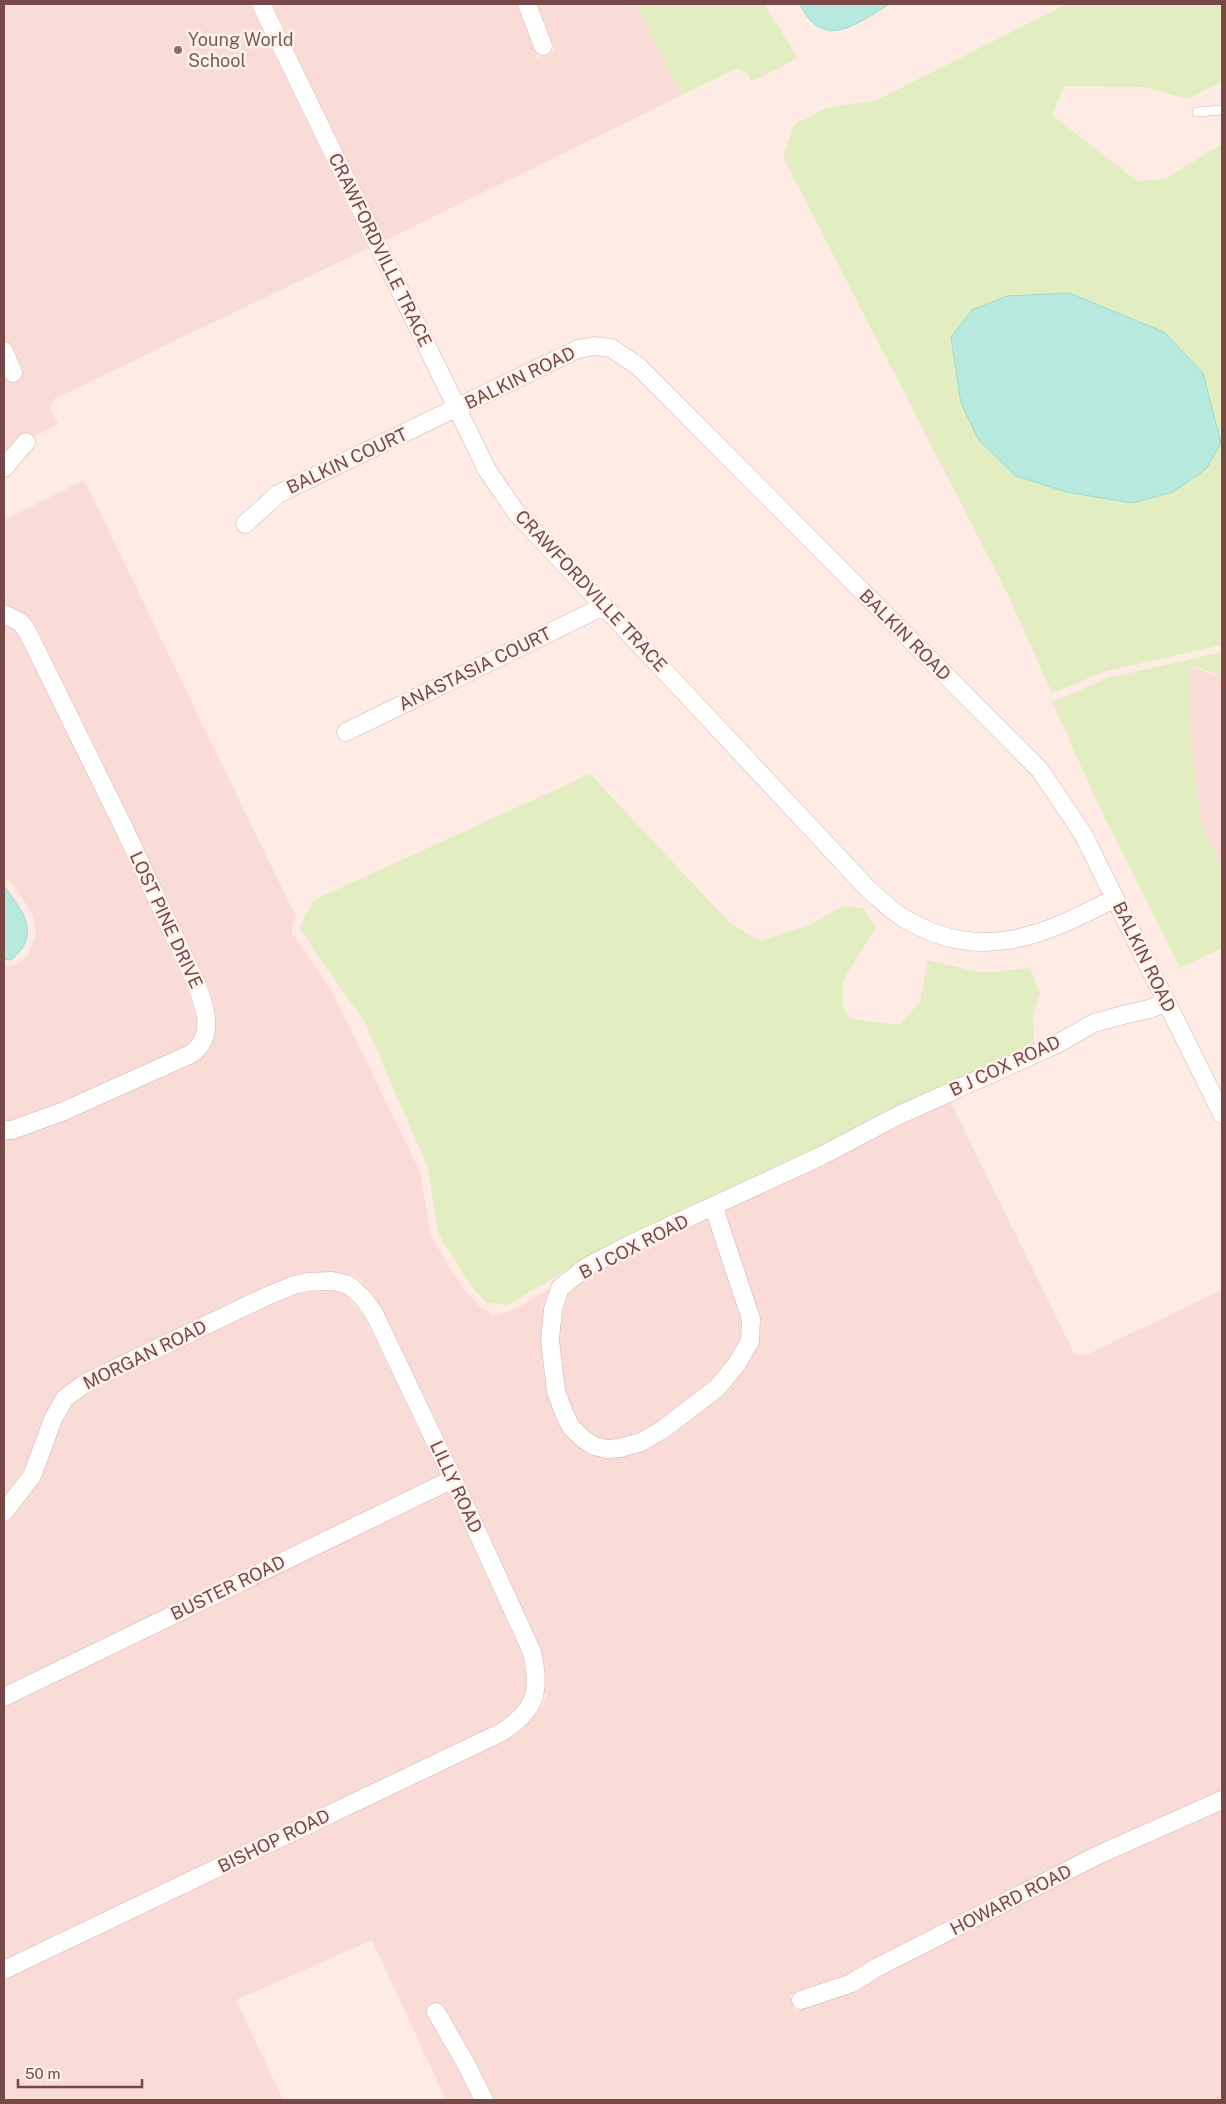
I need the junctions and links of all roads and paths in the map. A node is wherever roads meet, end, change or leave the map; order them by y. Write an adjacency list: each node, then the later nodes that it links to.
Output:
1 (261, 4): 8 (street, CRAWFORDVILLE TRACE)
2 (527, 4): 3 (street)
3 (543, 46)
4 (1222, 110): 5 (lane)
5 (1197, 112)
6 (4, 351): 7 (street)
7 (13, 373)
8 (457, 409): 11 (street, BALKIN COURT); 12 (street, CRAWFORDVILLE TRACE); 15 (street, BALKIN ROAD)
9 (26, 442): 10 (street)
10 (4, 468)
11 (245, 524)
12 (604, 606): 14 (street, ANASTASIA COURT); 15 (street, CRAWFORDVILLE TRACE)
13 (4, 614): 18 (street, LOST PINE DRIVE)
14 (346, 732)
15 (1115, 898): 16 (street, BALKIN ROAD)
16 (1167, 1002): 17 (street, BALKIN ROAD); 19 (street, B J COX ROAD)
17 (1222, 1114)
18 (4, 1130)
19 (714, 1208): 19 (street, B J COX ROAD)
20 (350, 1286): 21 (street, LILLY ROAD); 22 (street, MORGAN ROAD)
21 (453, 1479): 23 (street, BUSTER ROAD); 24 (street, LILLY ROAD)
22 (4, 1512)
23 (4, 1697)
24 (534, 1699): 26 (street, BISHOP ROAD)
25 (1222, 1800): 27 (street, HOWARD ROAD)
26 (4, 1970)
27 (801, 2000)
28 (436, 2012): 29 (street)
29 (484, 2100)

